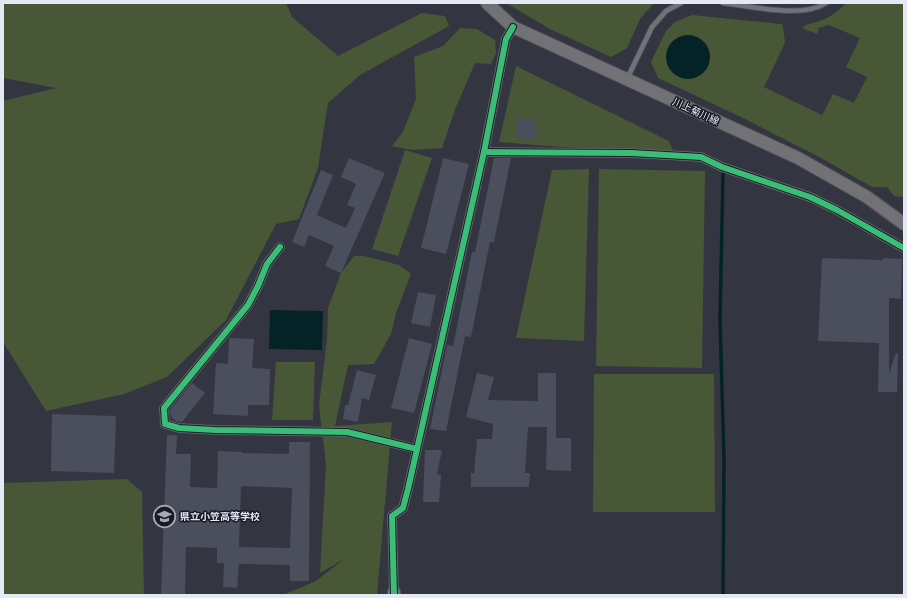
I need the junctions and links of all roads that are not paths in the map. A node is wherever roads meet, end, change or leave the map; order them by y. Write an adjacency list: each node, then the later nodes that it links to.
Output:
1 (487, 3): 5 (main road, 川上菊川線)
2 (681, 3): 6 (lane)
3 (723, 3): 4 (lane)
4 (826, 3)
5 (513, 27): 6 (main road, 川上菊川線); 7 (street)
6 (627, 79): 8 (main road, 川上菊川線)
7 (484, 152): 10 (street); 11 (street)
8 (904, 224)
9 (280, 247): 11 (street)
10 (904, 248)
11 (417, 449): 12 (street)
12 (394, 594)

